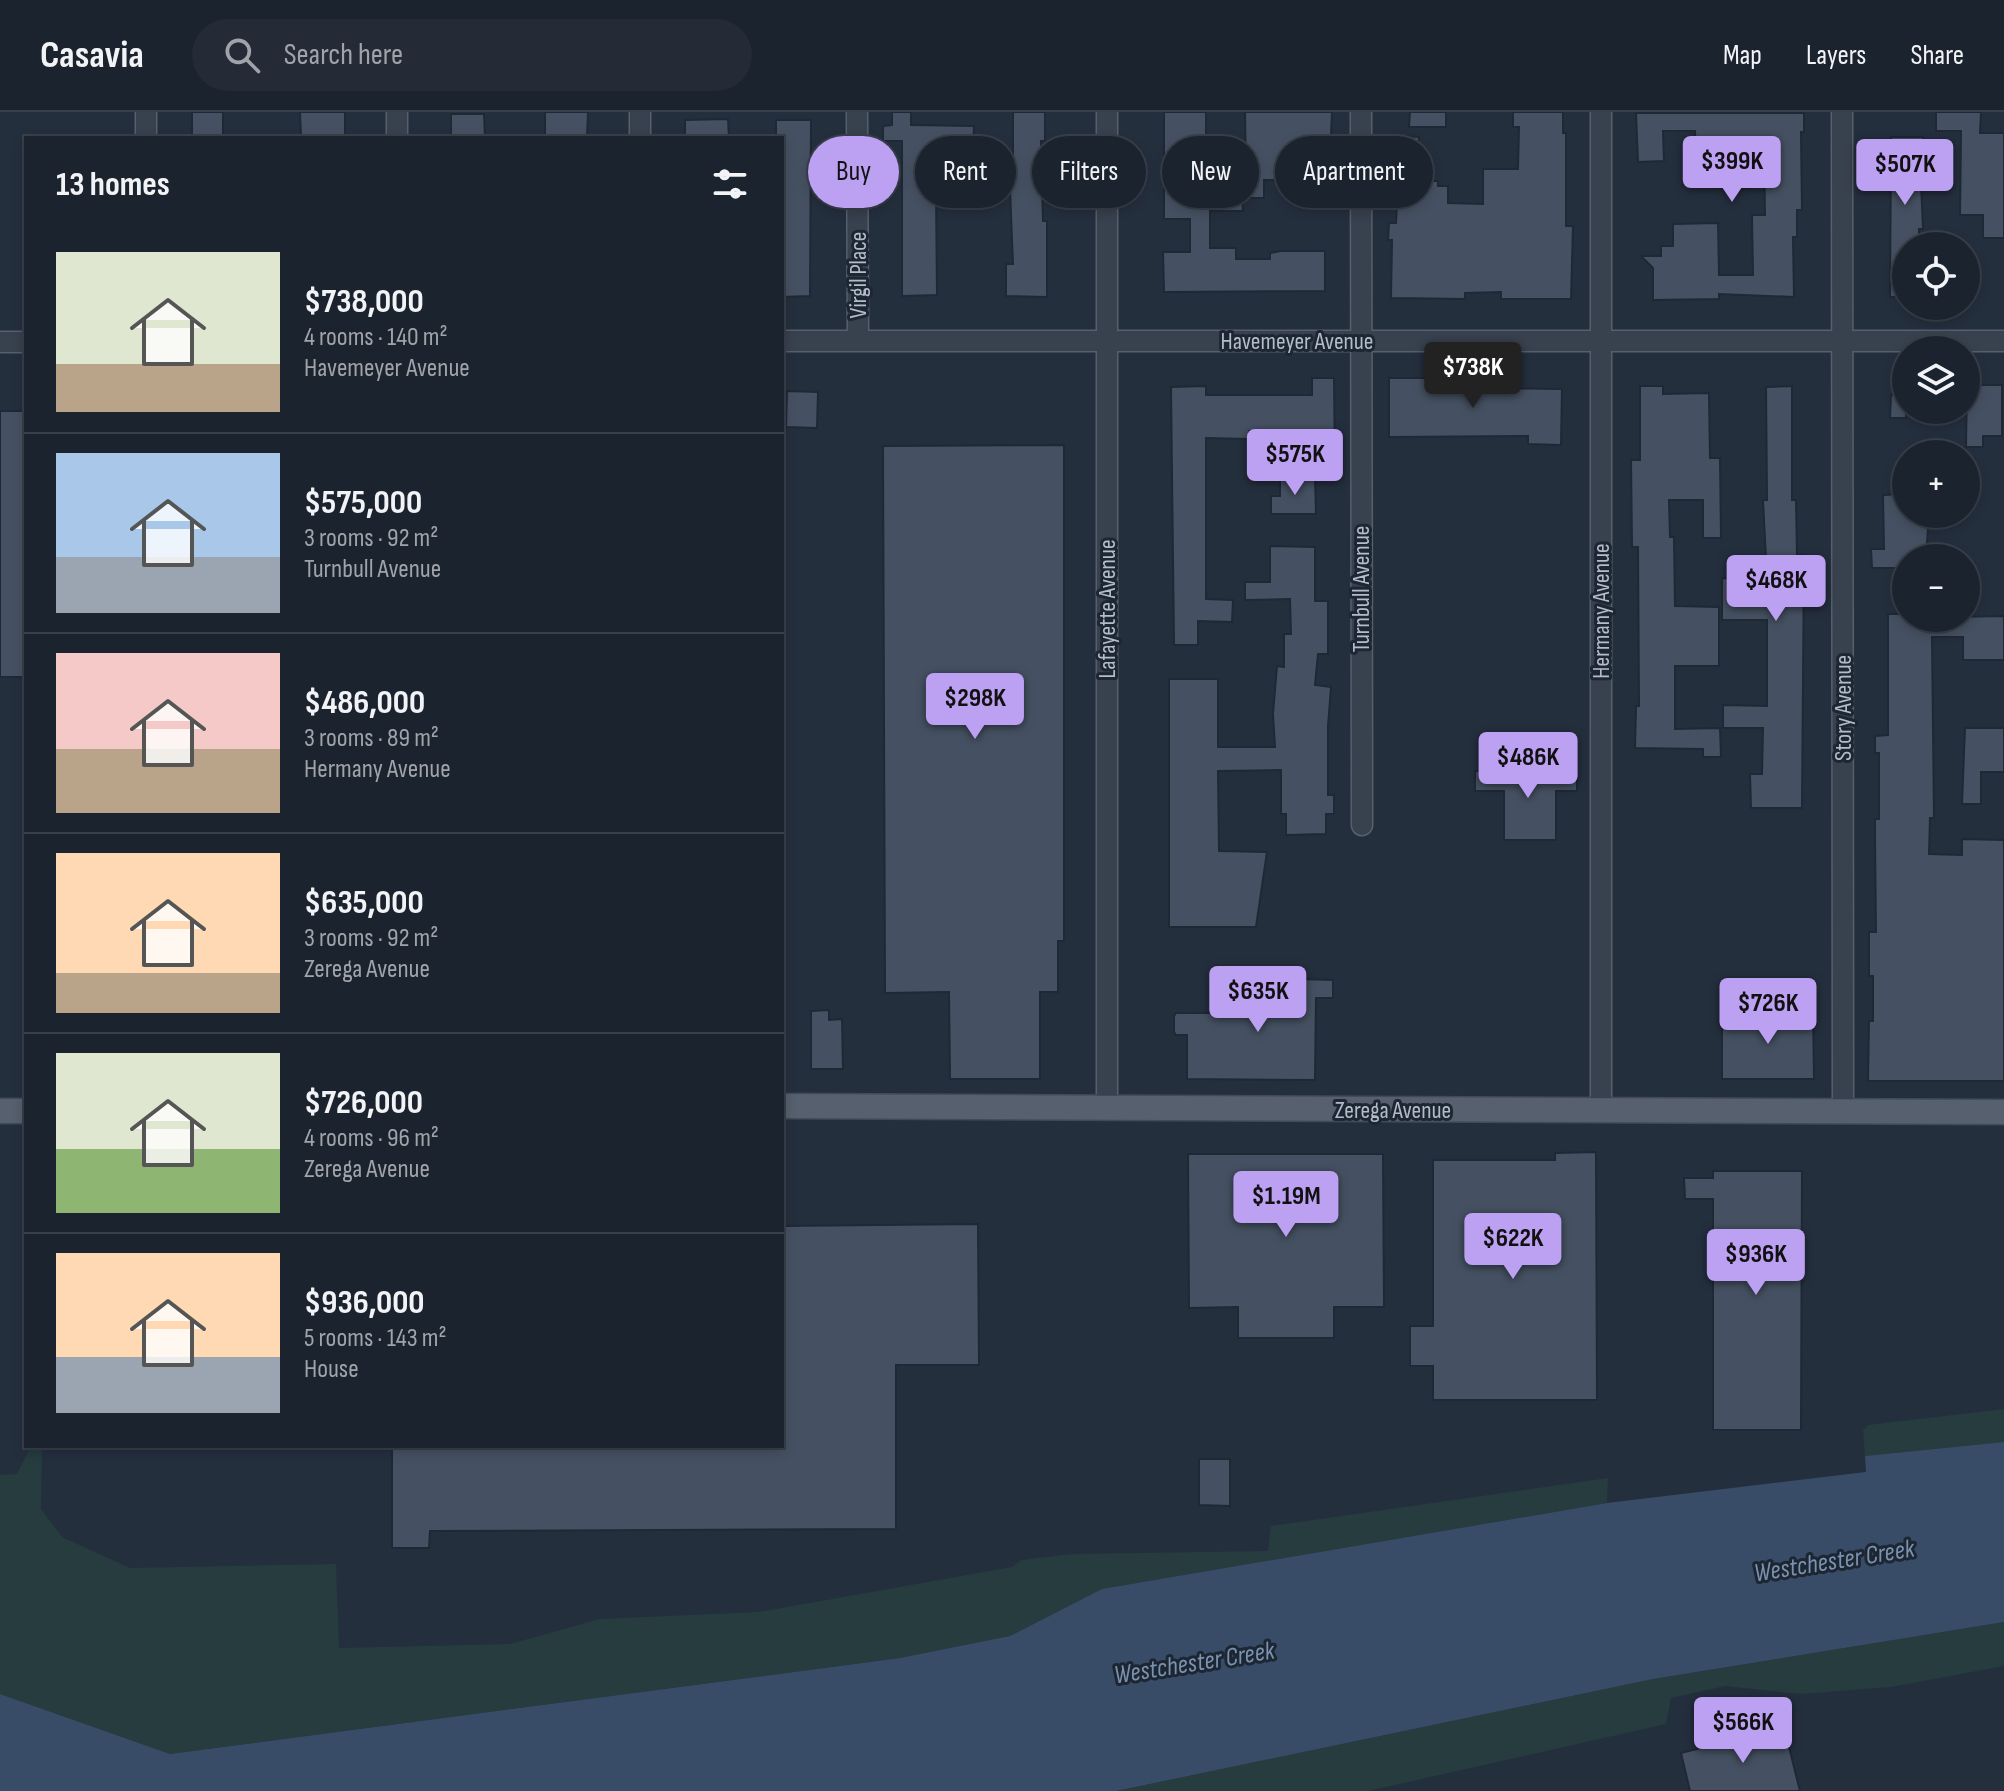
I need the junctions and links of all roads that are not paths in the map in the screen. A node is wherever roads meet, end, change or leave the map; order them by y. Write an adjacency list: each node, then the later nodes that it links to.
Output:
1 (146, 112): 9 (street)
2 (397, 112): 10 (street)
3 (640, 112): 11 (street)
4 (857, 112): 15 (street, Virgil Place)
5 (1107, 112): 12 (street, Lafayette Avenue)
6 (1361, 112): 16 (street, Turnbull Avenue)
7 (1601, 112): 13 (street, Hermany Avenue)
8 (1842, 112): 17 (street, Story Avenue)
9 (146, 136)
10 (397, 136)
11 (640, 136)
12 (1107, 340): 15 (street, Havemeyer Avenue); 16 (street, Havemeyer Avenue); 23 (street, Lafayette Avenue)
13 (1601, 340): 16 (street, Havemeyer Avenue); 17 (street, Havemeyer Avenue); 24 (street, Hermany Avenue)
14 (784, 341): 15 (street, Havemeyer Avenue)
15 (858, 341)
16 (1361, 341): 21 (street, Turnbull Avenue)
17 (1843, 341): 18 (street, Havemeyer Avenue); 27 (street, Story Avenue)
18 (2004, 341)
19 (0, 342): 20 (street)
20 (24, 342)
21 (1362, 825)
22 (784, 1106): 23 (main road, Zerega Avenue)
23 (1107, 1106): 24 (main road, Zerega Avenue)
24 (1601, 1110): 27 (main road, Zerega Avenue)
25 (0, 1111): 26 (main road)
26 (24, 1111)
27 (1843, 1112): 28 (main road, Zerega Avenue)
28 (2004, 1112)

